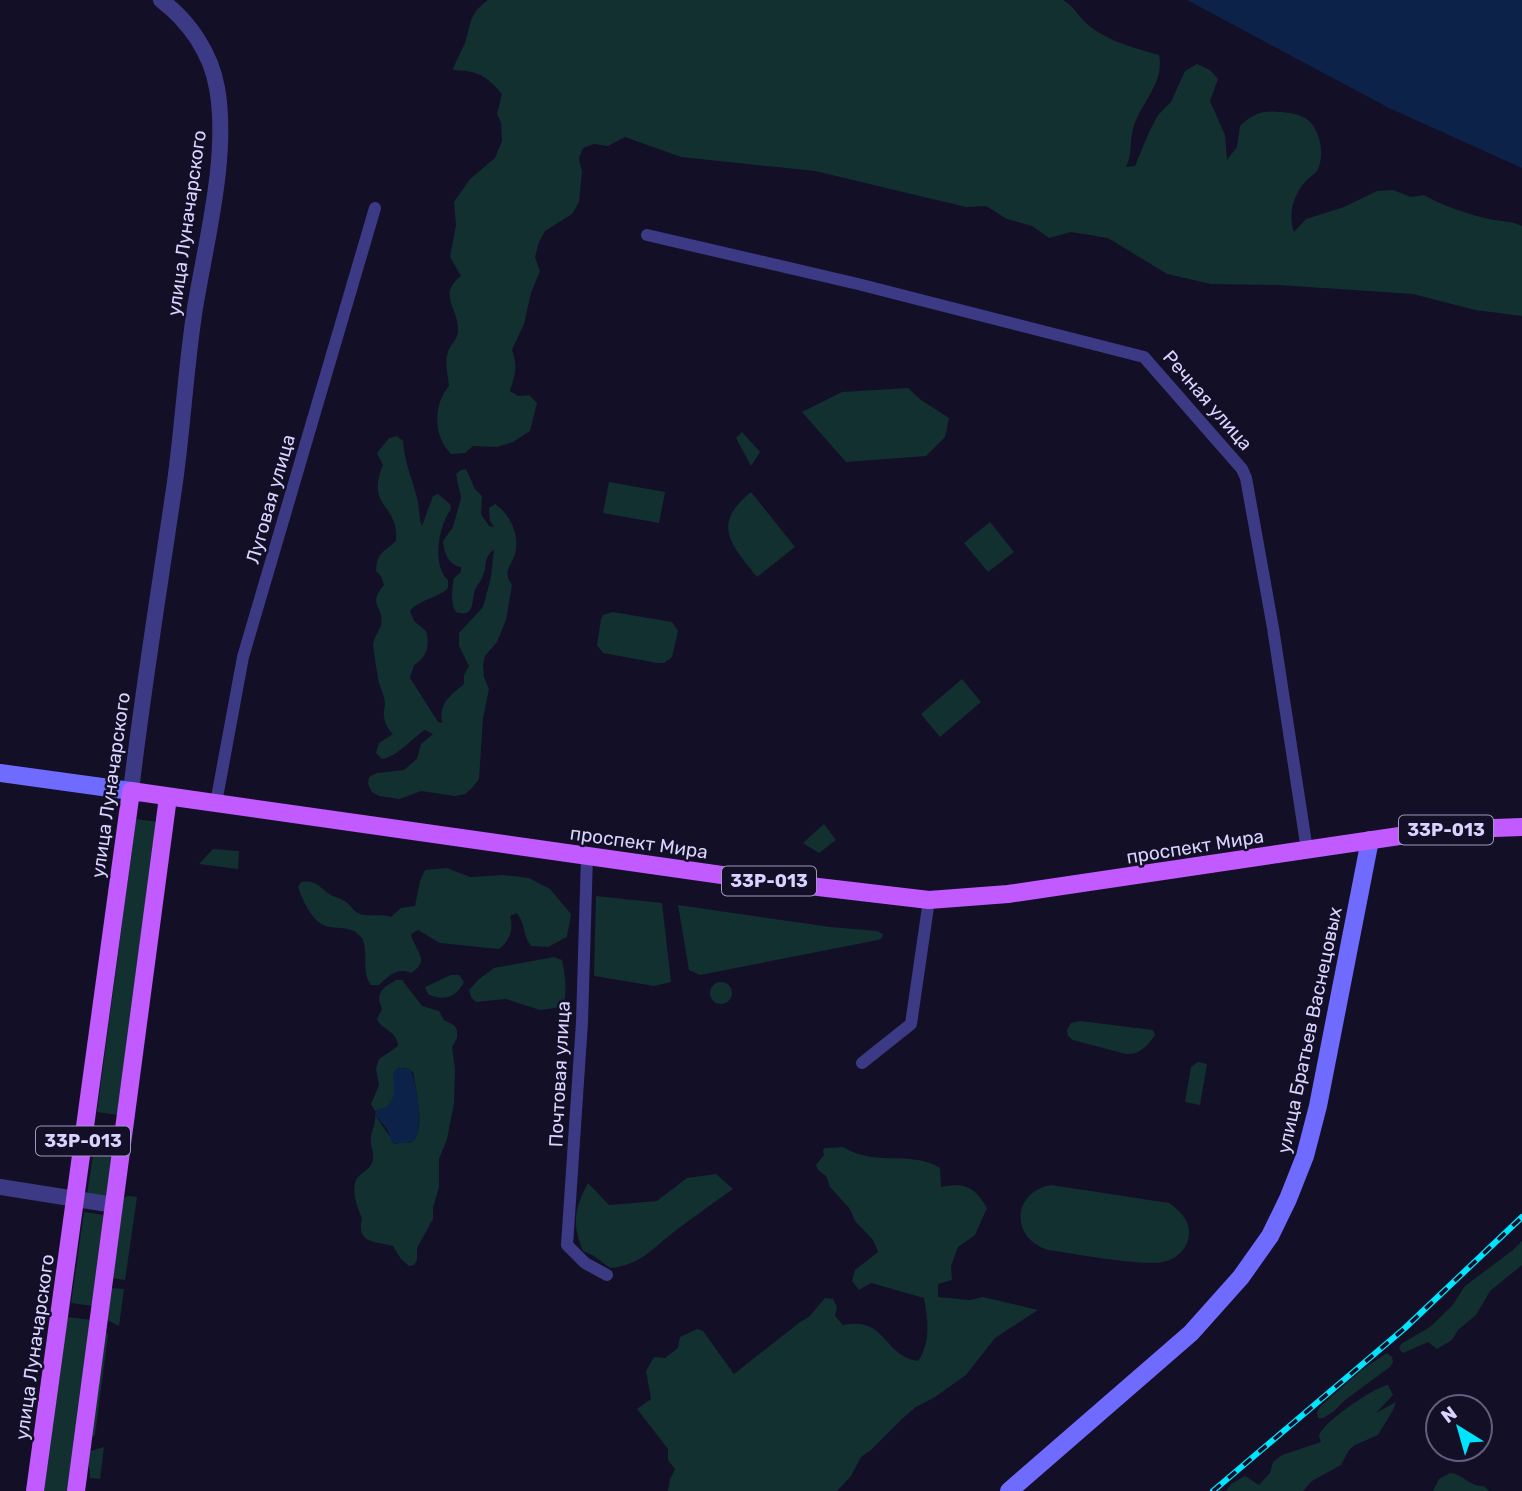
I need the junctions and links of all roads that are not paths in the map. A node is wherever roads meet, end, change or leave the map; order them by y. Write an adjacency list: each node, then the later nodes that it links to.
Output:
1 (161, 0): 5 (street, улица Луначарского)
2 (374, 208): 7 (street, Луговая улица)
3 (647, 235): 10 (street, Речная улица)
4 (0, 774): 5 (main road, проспект Мира)
5 (131, 792): 6 (main road, проспект Мира / 33Р-013); 15 (main road, улица Луначарского / 33Р-013)
6 (168, 797): 7 (main road, проспект Мира / 33Р-013); 16 (main road, 33Р-013)
7 (216, 803): 11 (main road, проспект Мира / 33Р-013)
8 (1522, 827): 9 (main road, проспект Мира / 33Р-013)
9 (1370, 839): 10 (main road, проспект Мира / 33Р-013); 20 (main road, улица Братьев Васнецовых)
10 (1307, 850): 12 (main road, проспект Мира / 33Р-013)
11 (587, 856): 12 (main road, проспект Мира / 33Р-013); 17 (street, Почтовая улица)
12 (929, 900): 13 (street)
13 (862, 1063)
14 (0, 1187): 15 (street)
15 (75, 1199): 16 (street); 18 (main road, улица Луначарского / 33Р-013)
16 (114, 1205): 19 (main road, 33Р-013)
17 (607, 1275)
18 (35, 1491)
19 (76, 1491)
20 (1009, 1491)

